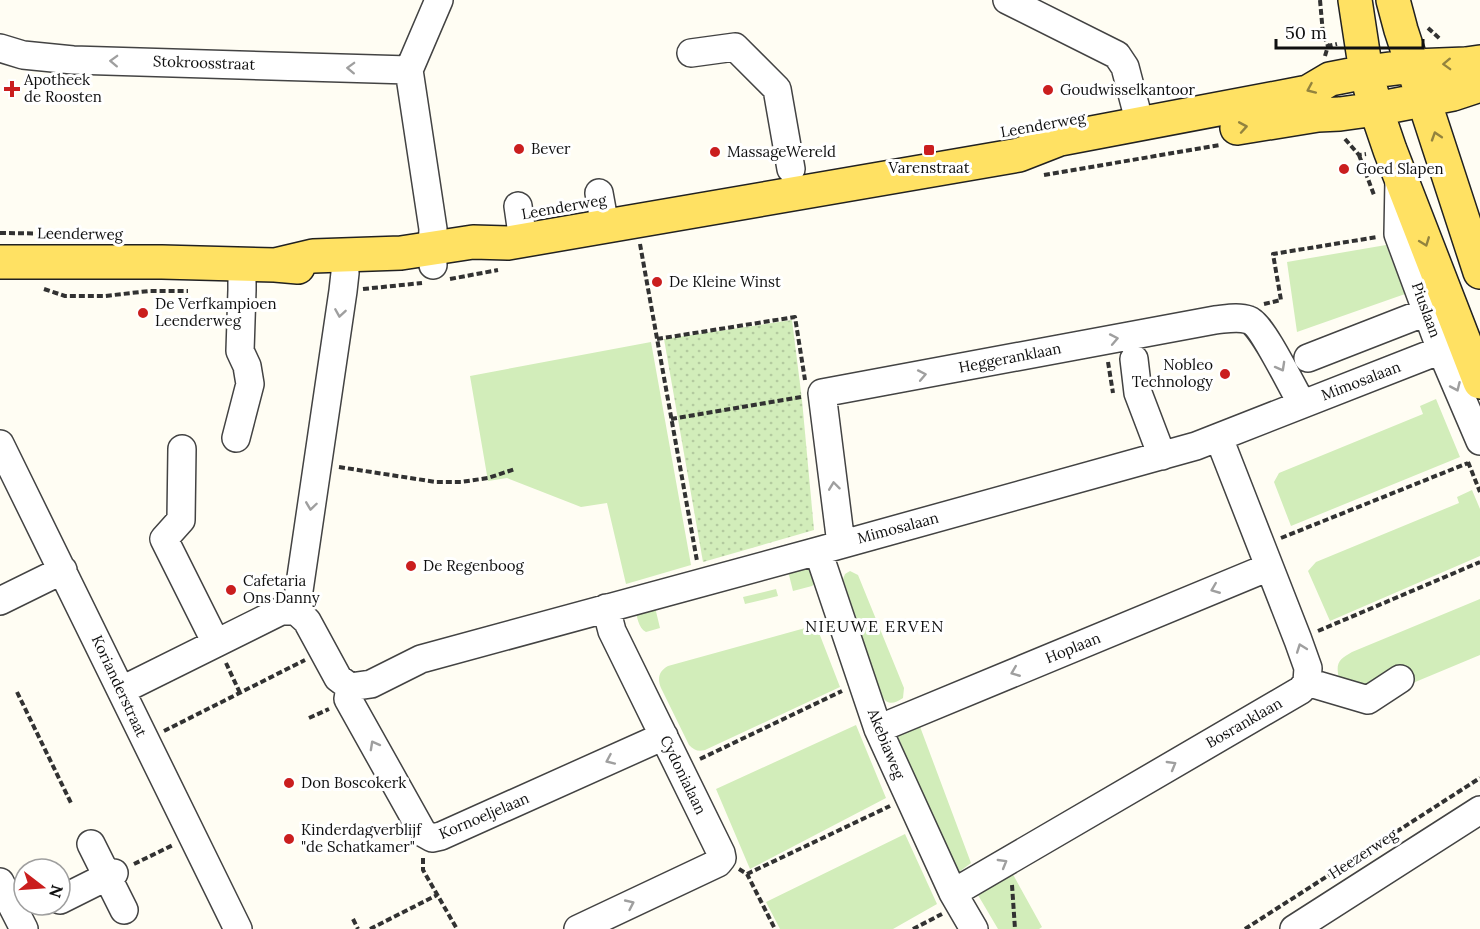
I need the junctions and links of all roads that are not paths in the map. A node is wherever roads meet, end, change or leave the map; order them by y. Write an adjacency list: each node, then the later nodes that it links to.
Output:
1 (439, 0): 9 (street)
2 (1355, 0): 10 (main road, Piuslaan)
3 (1393, 0): 8 (main road)
4 (1020, 3): 14 (street)
5 (0, 48): 9 (street, Stokroosstraat, one-way to 5)
6 (691, 52): 17 (street)
7 (1480, 62): 8 (main road, Leenderweg, one-way to 8)
8 (1413, 66): 10 (main road, Leenderweg); 12 (main road)
9 (409, 70): 25 (street)
10 (1366, 72): 13 (main road, Piuslaan); 14 (main road, Leenderweg, one-way to 14)
11 (1480, 85): 12 (main road, Leenderweg)
12 (1424, 100): 13 (main road, Leenderweg); 26 (main road, one-way to 12)
13 (1376, 109): 15 (main road, Piuslaan); 16 (main road, Leenderweg, one-way to 13)
14 (1140, 124): 16 (main road, Leenderweg)
15 (1394, 161): 27 (street, Piuslaan); 31 (main road, Piuslaan, one-way to 31)
16 (1028, 166): 20 (main road, Leenderweg)
17 (791, 169)
18 (599, 193): 20 (street)
19 (518, 206): 21 (street)
20 (617, 236): 21 (main road, Leenderweg)
21 (512, 251): 25 (main road, Leenderweg)
22 (0, 254): 23 (main road, Leenderweg)
23 (242, 264): 24 (main road, Leenderweg); 33 (street)
24 (345, 264): 25 (main road, Leenderweg); 44 (street, one-way to 44)
25 (438, 264)
26 (1480, 272)
27 (1426, 312): 28 (street, Piuslaan); 29 (street)
28 (1441, 350): 32 (street, Mimosalaan); 37 (street, Piuslaan, one-way to 37)
29 (1308, 358)
30 (1134, 359): 38 (street)
31 (1480, 382)
32 (1302, 404): 34 (street, Mimosalaan); 39 (street, Heggeranklaan, one-way to 32)
33 (236, 438)
34 (1219, 438): 38 (street, Mimosalaan); 40 (street)
35 (0, 444): 41 (street, Korianderstraat)
36 (182, 449): 45 (street)
37 (1474, 452)
38 (1162, 456): 39 (street, Mimosalaan)
39 (829, 548): 43 (street, Mimosalaan); 50 (street, Akebiaweg)
40 (1265, 557): 47 (street, one-way to 40); 50 (street, Hoplaan, one-way to 50)
41 (63, 570): 42 (street); 49 (street, Korianderstraat)
42 (0, 601)
43 (606, 608): 48 (street, Mimosalaan); 51 (street, Cydonialaan)
44 (296, 611): 45 (street); 48 (street)
45 (216, 643): 49 (street)
46 (1401, 679): 47 (street)
47 (1307, 682): 57 (street, Bosranklaan, one-way to 47)
48 (350, 687): 51 (street, Kornoeljelaan, one-way to 48)
49 (122, 690): 60 (street, Korianderstraat)
50 (878, 729): 57 (street, Akebiaweg)
51 (664, 736): 61 (street, Cydonialaan, one-way to 51)
52 (1480, 810): 63 (street, Heezerweg)
53 (91, 844): 54 (street)
54 (111, 874): 56 (street); 58 (street)
55 (0, 882): 59 (street)
56 (72, 894)
57 (956, 899): 62 (street, Akebiaweg)
58 (124, 910)
59 (22, 925)
60 (238, 929)
61 (578, 929)
62 (974, 929)
63 (1294, 929)

